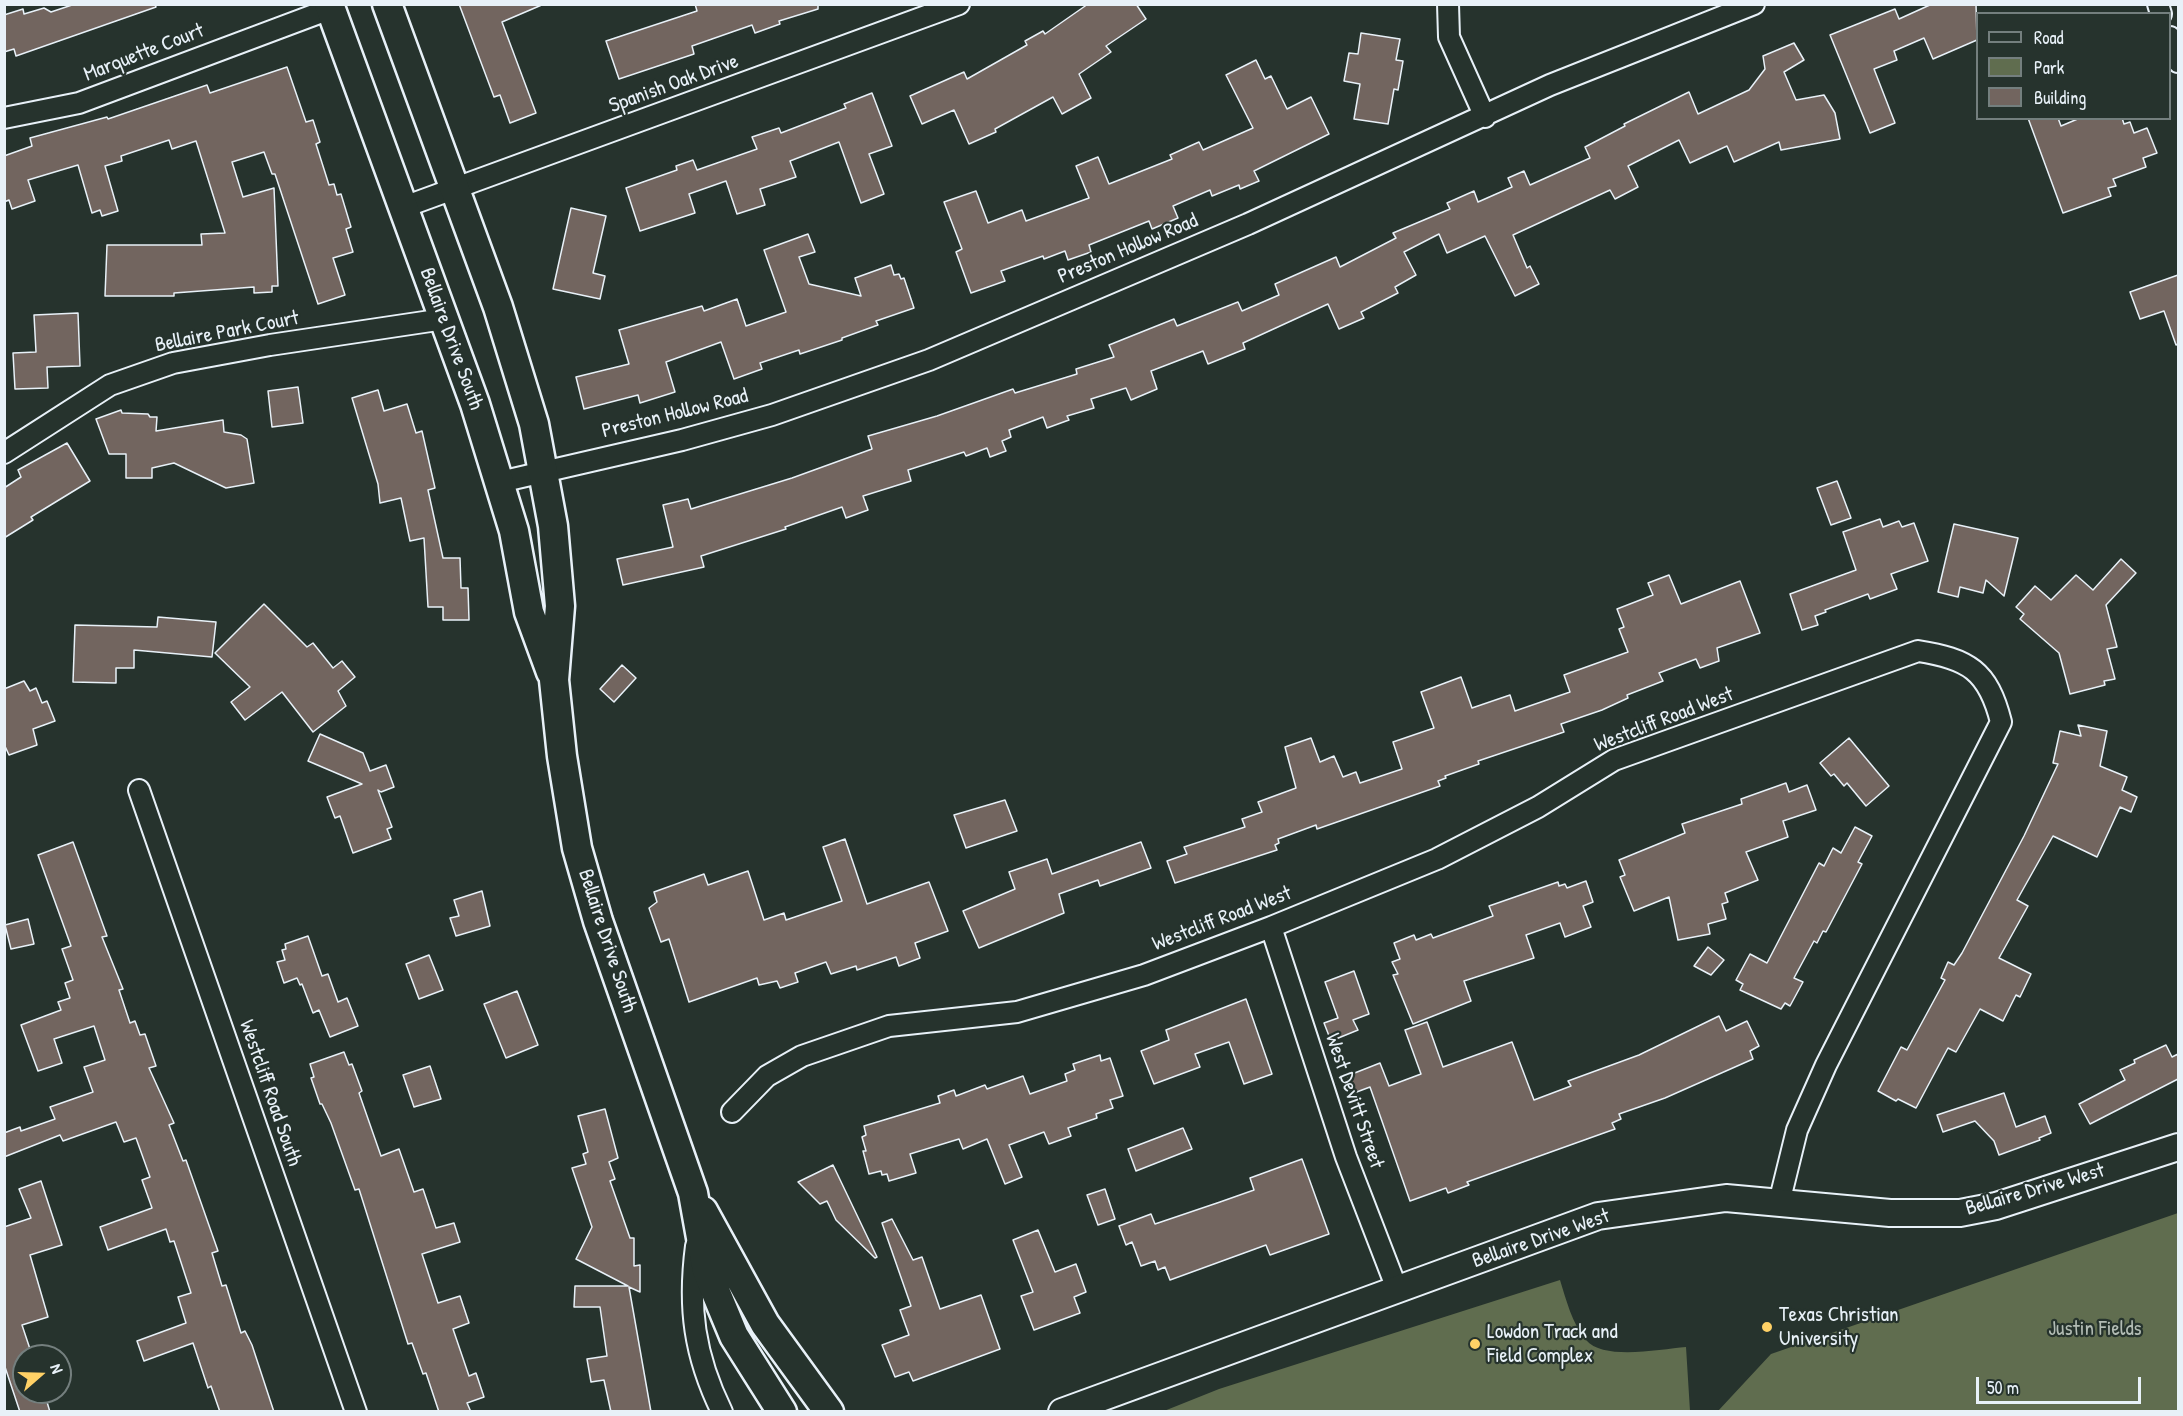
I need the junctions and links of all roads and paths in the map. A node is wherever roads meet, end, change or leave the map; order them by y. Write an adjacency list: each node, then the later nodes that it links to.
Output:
1 (387, 4): 10 (main road, Bellaire Drive South)
2 (959, 4): 10 (street, Spanish Oak Drive)
3 (1448, 4): 8 (street)
4 (1754, 4): 8 (street, Preston Hollow Road)
5 (329, 7): 9 (street, Marquette Court); 11 (main road, Bellaire Drive South)
6 (2171, 43): 7 (street)
7 (2178, 62)
8 (1485, 117): 14 (street, Preston Hollow Road)
9 (4, 118)
10 (455, 189): 11 (street, Spanish Oak Drive); 14 (main road, Bellaire Drive South)
11 (404, 207): 12 (main road, Bellaire Drive South)
12 (444, 319): 13 (street, Bellaire Park Court); 15 (main road, Bellaire Drive South)
13 (4, 453)
14 (544, 471): 15 (street, Preston Hollow Road); 16 (main road, Bellaire Drive South)
15 (500, 482): 16 (main road, Bellaire Drive South)
16 (554, 680): 21 (main road, Bellaire Drive South)
17 (139, 790): 25 (street, Westcliff Road South)
18 (1270, 927): 19 (street, Westcliff Road West); 22 (street, Westcliff Road West); 24 (street, West Devitt Street)
19 (732, 1112)
20 (2178, 1147): 22 (street, Bellaire Drive West)
21 (693, 1193): 23 (main road, Bellaire Drive South); 28 (main road, Bellaire Drive South)
22 (1779, 1203): 24 (street, Bellaire Drive West)
23 (699, 1227): 26 (street, Bellaire Drive South); 27 (main road, Bellaire Drive South)
24 (1397, 1289): 29 (street, Bellaire Drive West)
25 (356, 1412)
26 (722, 1412)
27 (782, 1412)
28 (829, 1412)
29 (1062, 1412)

